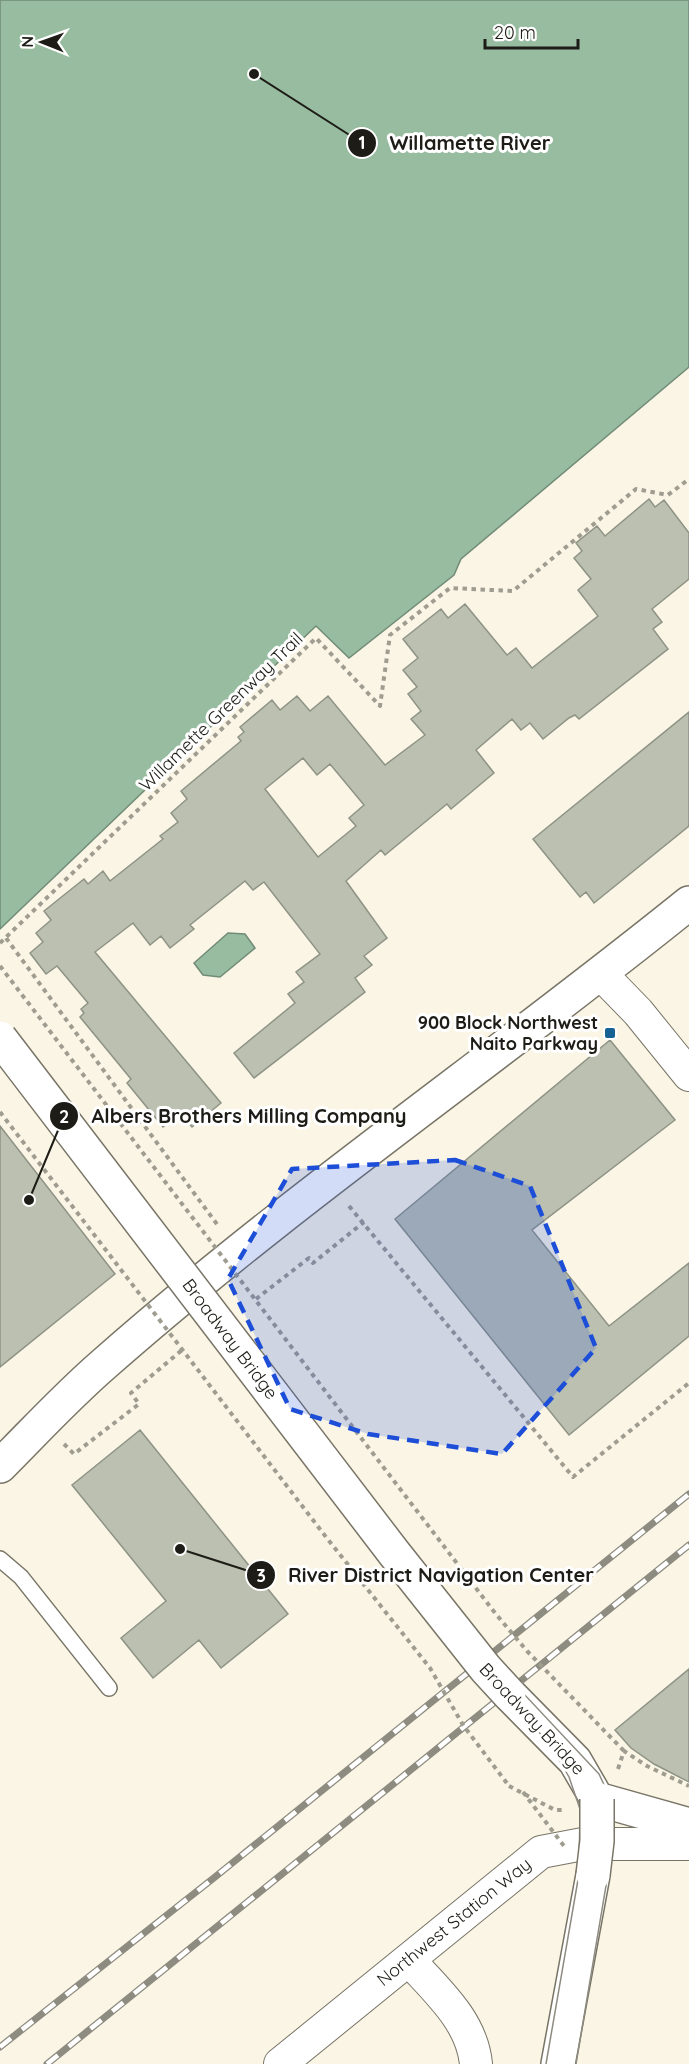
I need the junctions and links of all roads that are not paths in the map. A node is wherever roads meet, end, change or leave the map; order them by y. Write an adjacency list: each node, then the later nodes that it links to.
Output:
1 (689, 903): 2 (main road)
2 (601, 974): 4 (street); 5 (main road)
3 (0, 1038): 8 (main road, Broadway Bridge, bridge)
4 (689, 1075)
5 (0, 1466)
6 (0, 1559): 7 (lane)
7 (109, 1688)
8 (597, 1799): 9 (main road); 14 (main road, bridge)
9 (689, 1825)
10 (689, 1844): 11 (street, Northwest Station Way)
11 (409, 1960): 12 (street, Northwest Station Way); 13 (street)
12 (279, 2064)
13 (476, 2064)
14 (558, 2064)

